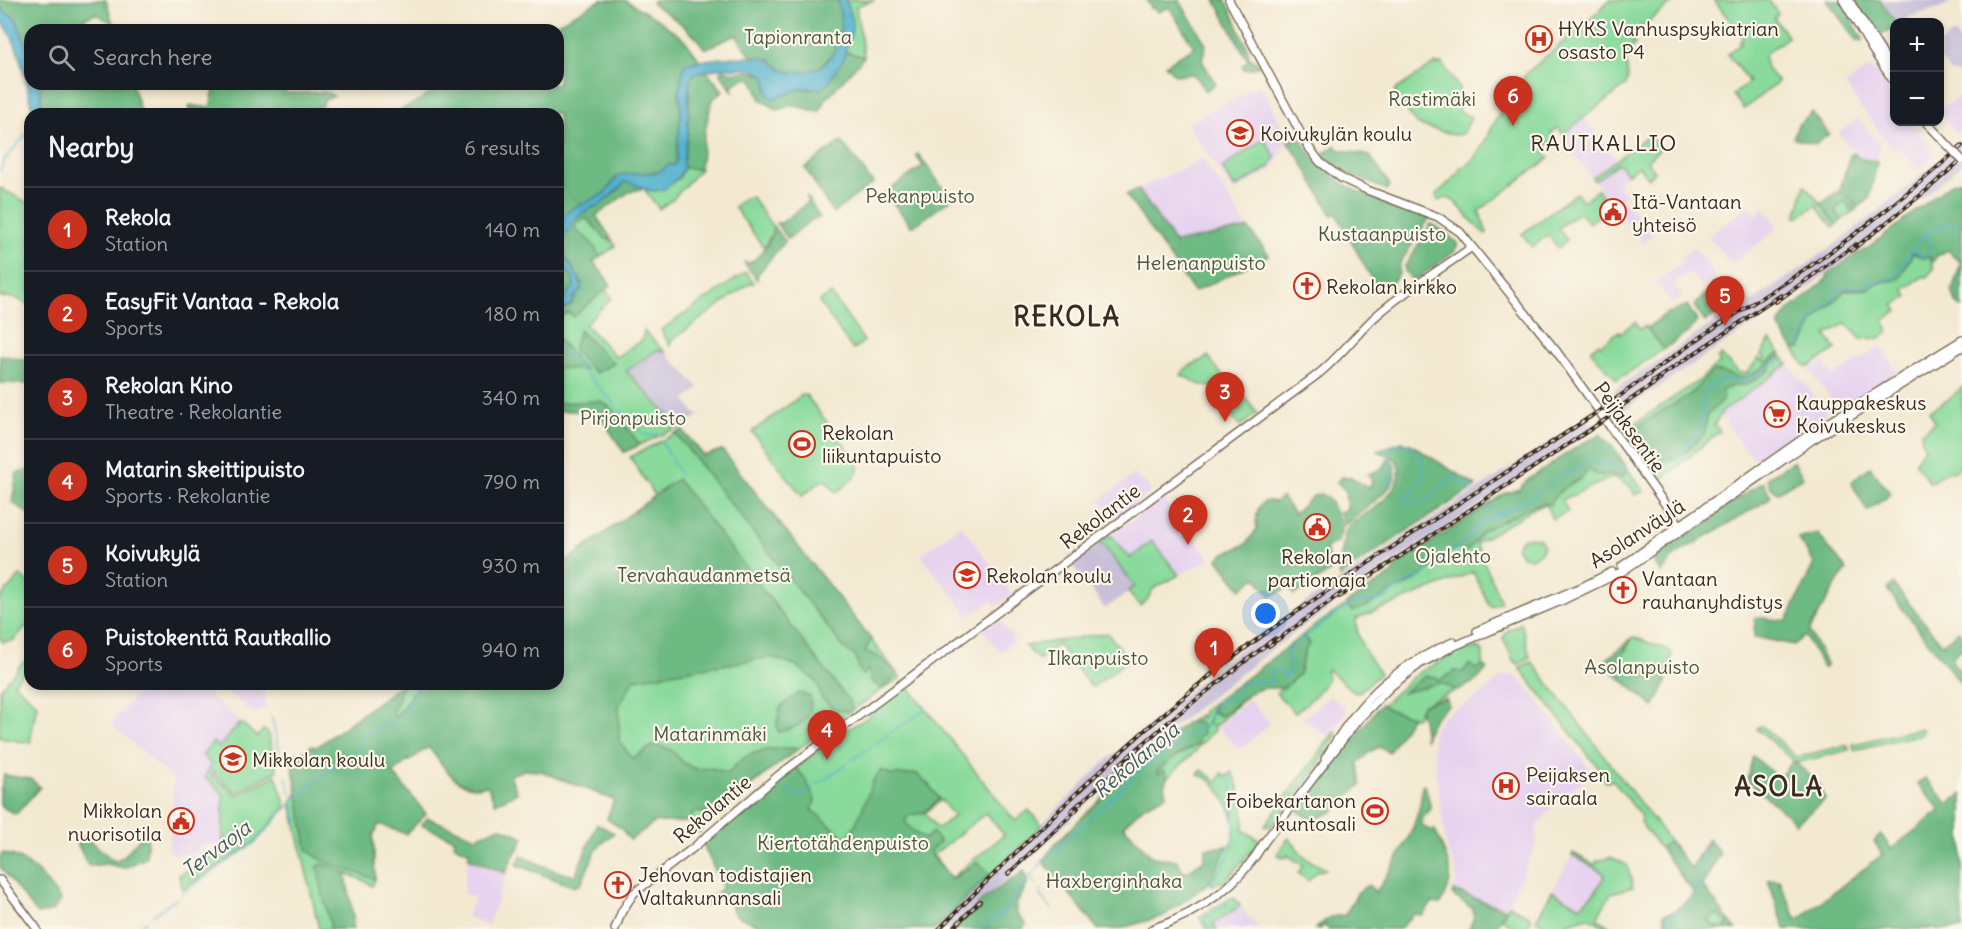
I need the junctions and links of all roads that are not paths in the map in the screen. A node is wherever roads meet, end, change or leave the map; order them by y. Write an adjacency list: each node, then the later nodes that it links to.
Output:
1 (1228, 0): 8 (main road, Peijaksentie)
2 (1843, 0): 5 (main road)
3 (1849, 0): 4 (main road)
4 (1890, 66)
5 (1890, 76)
6 (1931, 126): 7 (main road, bridge)
7 (1962, 160)
8 (1472, 247): 11 (main road, Peijaksentie); 14 (main road, Rekolantie)
9 (1962, 340): 11 (main road, Asolanväylä)
10 (1962, 346): 11 (main road, Asolanväylä)
11 (1682, 528): 15 (main road, Asolanväylä)
12 (2, 883): 13 (main road)
13 (37, 929)
14 (615, 929)
15 (1152, 929)

